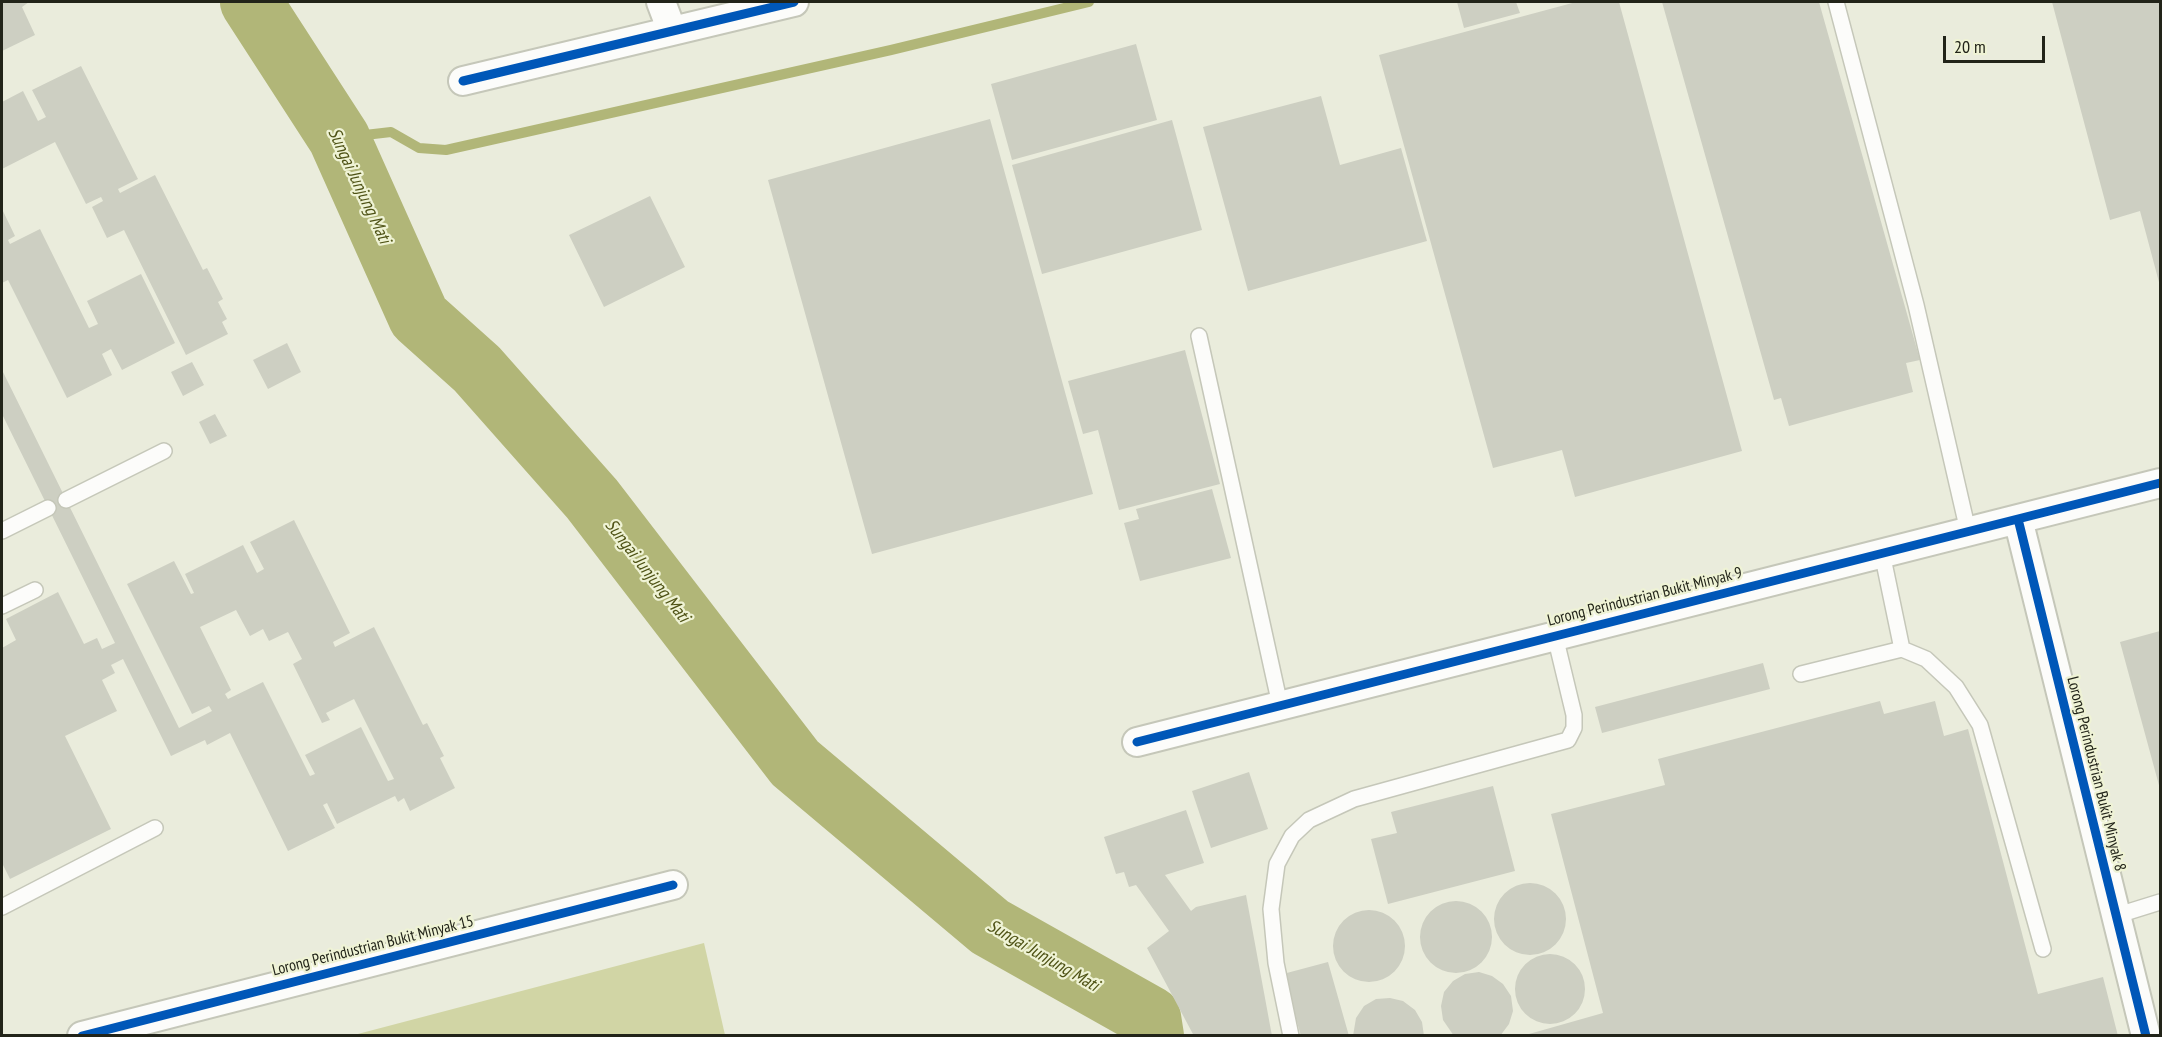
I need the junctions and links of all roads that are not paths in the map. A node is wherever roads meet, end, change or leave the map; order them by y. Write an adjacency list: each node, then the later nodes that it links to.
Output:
1 (661, 2): 4 (street)
2 (794, 2): 4 (street)
3 (1836, 2): 13 (lane)
4 (672, 31): 5 (street)
5 (463, 81)
6 (1199, 336): 20 (lane)
7 (164, 451): 9 (lane)
8 (2160, 483): 11 (street, Lorong Perindustrian Bukit Minyak 9)
9 (66, 500)
10 (48, 508): 12 (lane)
11 (2018, 519): 13 (street, Lorong Perindustrian Bukit Minyak 9); 26 (street, Lorong Perindustrian Bukit Minyak 8)
12 (2, 531)
13 (1968, 531): 14 (street, Lorong Perindustrian Bukit Minyak 9)
14 (1882, 553): 17 (street, Lorong Perindustrian Bukit Minyak 9); 18 (lane)
15 (35, 590): 16 (lane)
16 (2, 606)
17 (1555, 636): 20 (street, Lorong Perindustrian Bukit Minyak 9); 29 (lane)
18 (1902, 649): 19 (lane); 27 (lane)
19 (1801, 674)
20 (1280, 705): 21 (street, Lorong Perindustrian Bukit Minyak 9)
21 (1137, 742)
22 (155, 828): 25 (lane)
23 (672, 885): 28 (street, Lorong Perindustrian Bukit Minyak 15)
24 (2160, 902): 26 (lane)
25 (2, 907)
26 (2115, 916): 30 (street, Lorong Perindustrian Bukit Minyak 8)
27 (2043, 949)
28 (82, 1035)
29 (1291, 1035)
30 (2146, 1035)

